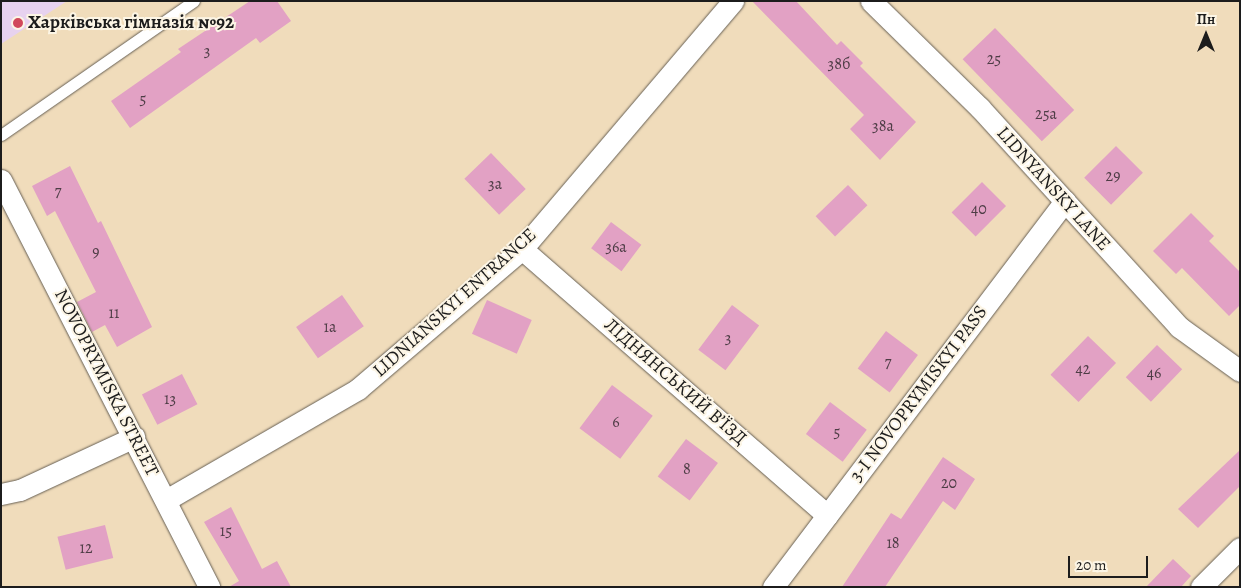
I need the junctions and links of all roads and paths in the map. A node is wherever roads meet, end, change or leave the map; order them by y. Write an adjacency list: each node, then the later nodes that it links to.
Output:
1 (194, 1): 4 (lane)
2 (733, 1): 7 (street, LIDNIANSKYI ENTRANCE)
3 (870, 1): 6 (street, LIDNYANSKY LANE)
4 (1, 135)
5 (1, 180): 9 (street, NOVOPRYMISKA STREET)
6 (1064, 201): 8 (street, LIDNYANSKY LANE); 12 (street, 3-I NOVOPRYMISKYI PASS)
7 (522, 249): 11 (street, LIDNIANSKYI ENTRANCE); 12 (street, ЛІДНЯНСЬКИЙ В’ЇЗД)
8 (1240, 371)
9 (134, 437): 10 (street); 11 (street, NOVOPRYMISKA STREET)
10 (1, 494)
11 (166, 500): 14 (street, NOVOPRYMISKA STREET)
12 (827, 516): 15 (street, 3-I NOVOPRYMISKYI PASS)
13 (1240, 548): 16 (street)
14 (210, 587)
15 (773, 587)
16 (1201, 587)

